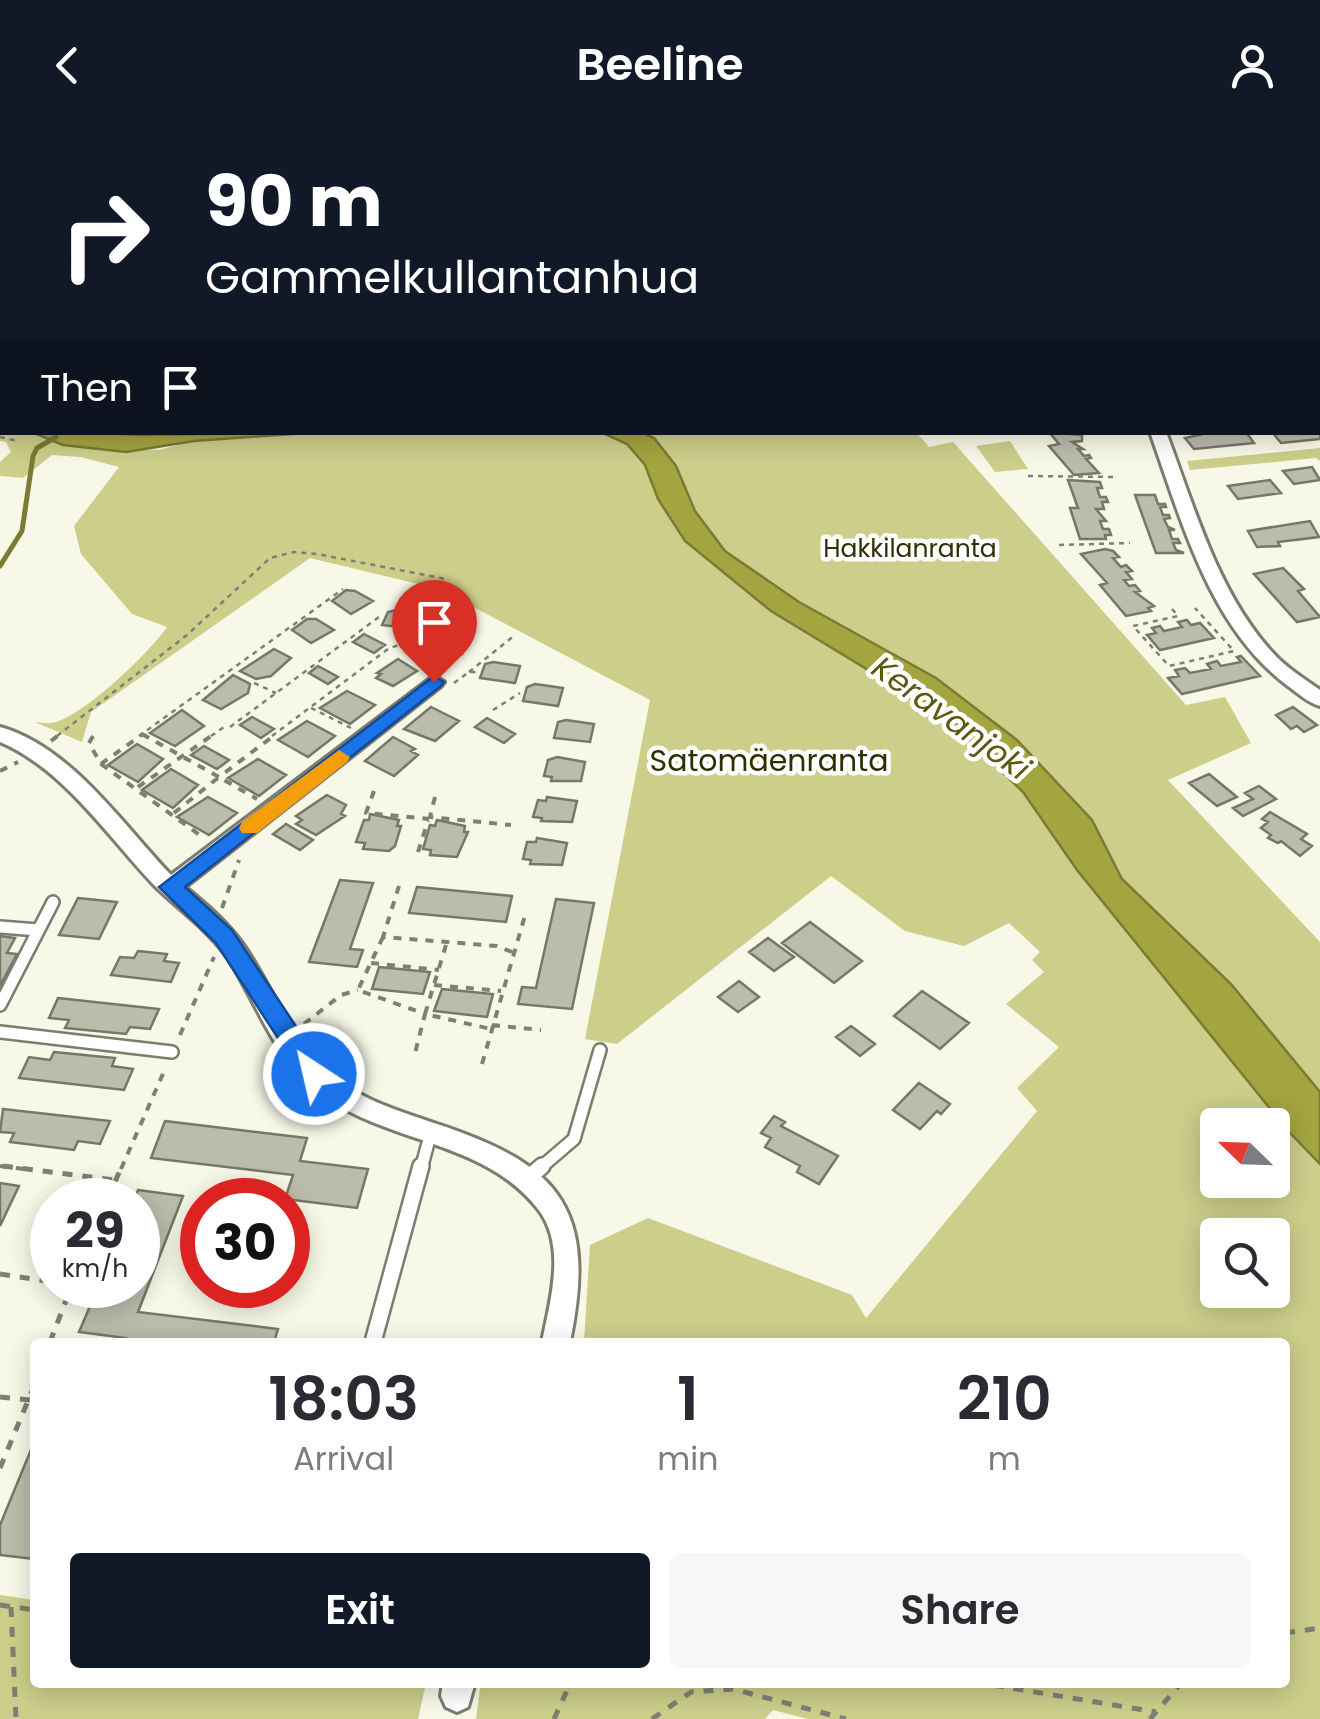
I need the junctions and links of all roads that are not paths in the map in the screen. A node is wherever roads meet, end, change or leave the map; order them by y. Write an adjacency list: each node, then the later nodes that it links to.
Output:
1 (1159, 435): 3 (street)
2 (441, 685): 5 (street)
3 (1320, 700)
4 (0, 734): 5 (street)
5 (170, 887): 13 (street)
6 (53, 902): 8 (lane)
7 (0, 927): 8 (lane)
8 (38, 930): 9 (lane)
9 (0, 1005)
10 (0, 1032): 12 (lane)
11 (600, 1050): 14 (lane)
12 (172, 1052)
13 (431, 1132): 14 (street); 15 (lane)
14 (527, 1179): 16 (street)
15 (374, 1338)
16 (557, 1338)

